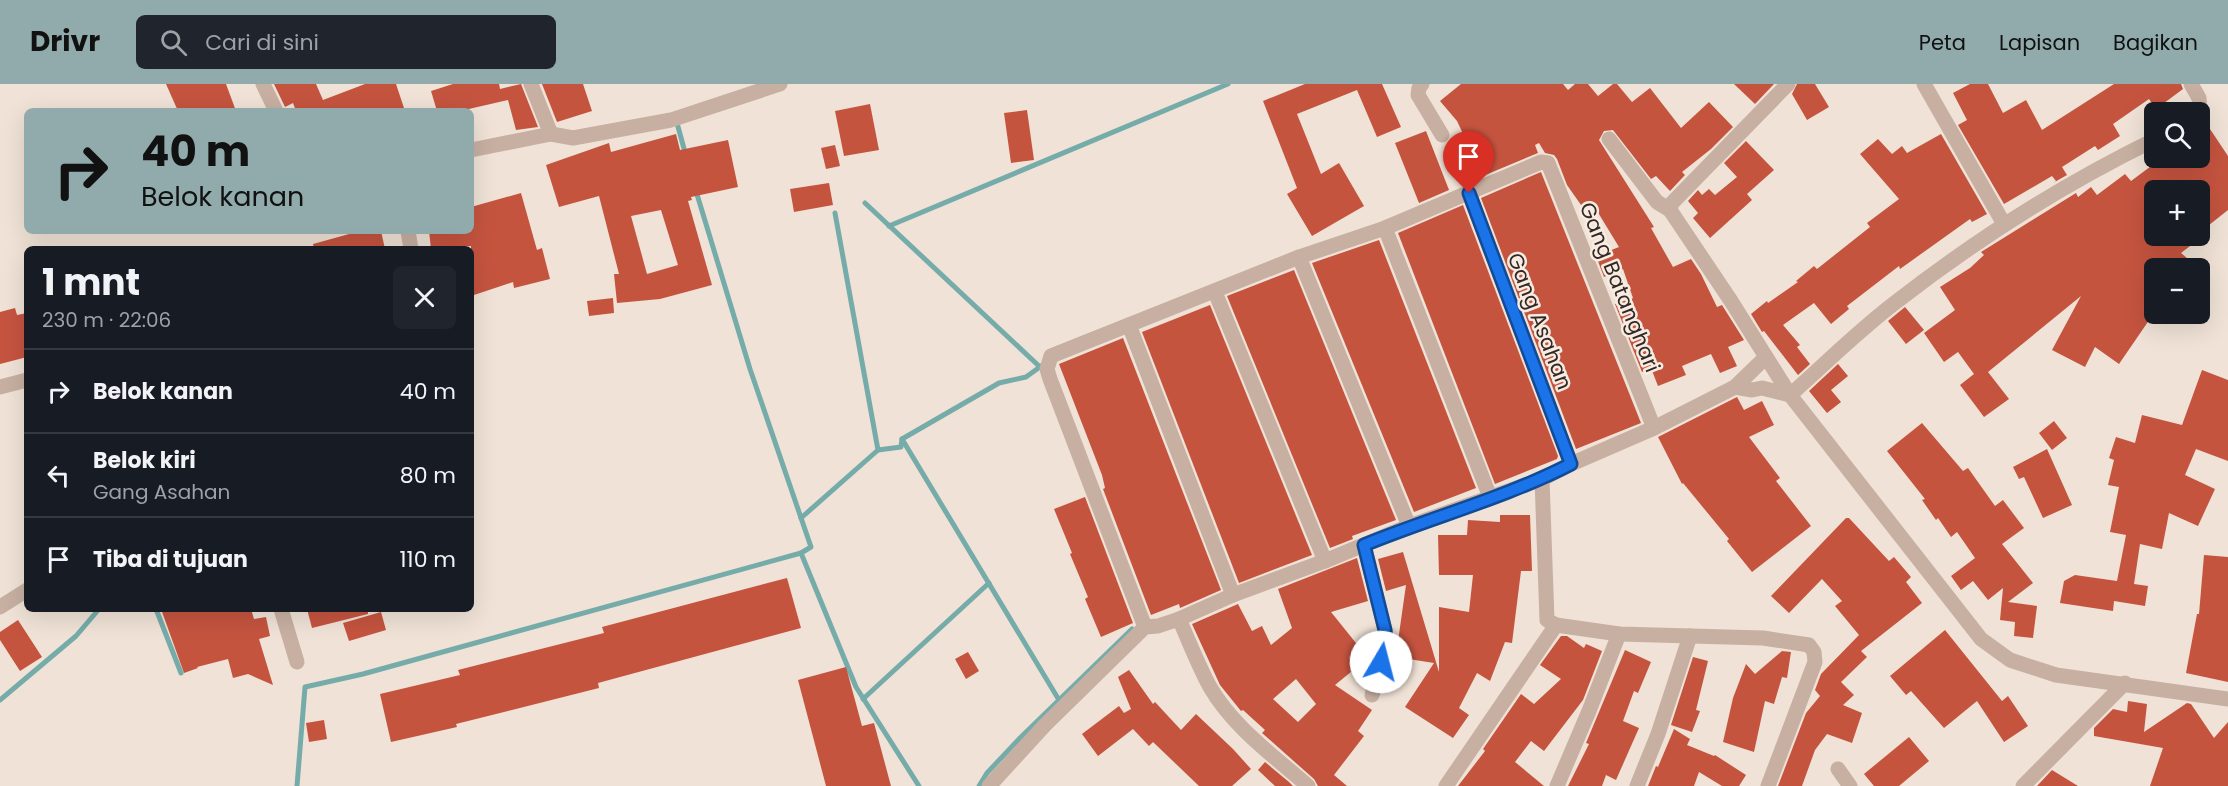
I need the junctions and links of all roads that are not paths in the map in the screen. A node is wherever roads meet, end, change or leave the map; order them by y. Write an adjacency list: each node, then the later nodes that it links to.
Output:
1 (263, 84): 9 (street)
2 (531, 84): 10 (street)
3 (1422, 84): 11 (street)
4 (1788, 84): 17 (street)
5 (1924, 84): 18 (street)
6 (2191, 84): 8 (street)
7 (774, 85): 10 (street)
8 (2199, 102)
9 (275, 108)
10 (552, 134): 14 (street)
11 (1442, 135)
12 (1609, 138): 17 (street)
13 (2144, 145): 18 (street)
14 (474, 149)
15 (1452, 154): 16 (street, Gang Asahan)
16 (1472, 192): 19 (street); 28 (street, Gang Batanghari); 29 (street, Gang Asahan)
17 (1670, 210): 23 (street)
18 (2004, 224): 27 (street)
19 (1385, 228): 20 (street); 31 (street)
20 (1299, 257): 21 (street); 32 (street)
21 (1215, 292): 22 (street); 34 (street)
22 (1129, 325): 36 (street); 41 (street)
23 (1766, 357): 26 (street); 27 (street)
24 (24, 381): 25 (street)
25 (0, 387)
26 (1735, 387): 27 (street); 28 (street)
27 (1790, 395): 45 (street)
28 (1654, 428): 29 (street)
29 (1571, 464): 30 (street)
30 (1542, 479): 31 (street); 40 (street)
31 (1490, 497): 32 (street)
32 (1409, 526): 33 (street)
33 (1364, 545): 34 (street); 46 (street)
34 (1325, 561): 36 (street)
35 (24, 592): 37 (street)
36 (1233, 595): 39 (street)
37 (0, 607)
38 (282, 612): 44 (street)
39 (1179, 619): 41 (street); 50 (street)
40 (1556, 625): 42 (street); 51 (street)
41 (1145, 627): 49 (street)
42 (1619, 634): 43 (street); 52 (street)
43 (1690, 636): 53 (street); 54 (street)
44 (297, 662)
45 (2125, 683): 47 (street); 56 (street)
46 (1372, 695)
47 (2228, 699)
48 (1838, 769): 55 (street)
49 (989, 786)
50 (1308, 786)
51 (1446, 786)
52 (1557, 786)
53 (1637, 786)
54 (1768, 786)
55 (1850, 786)
56 (2023, 786)

